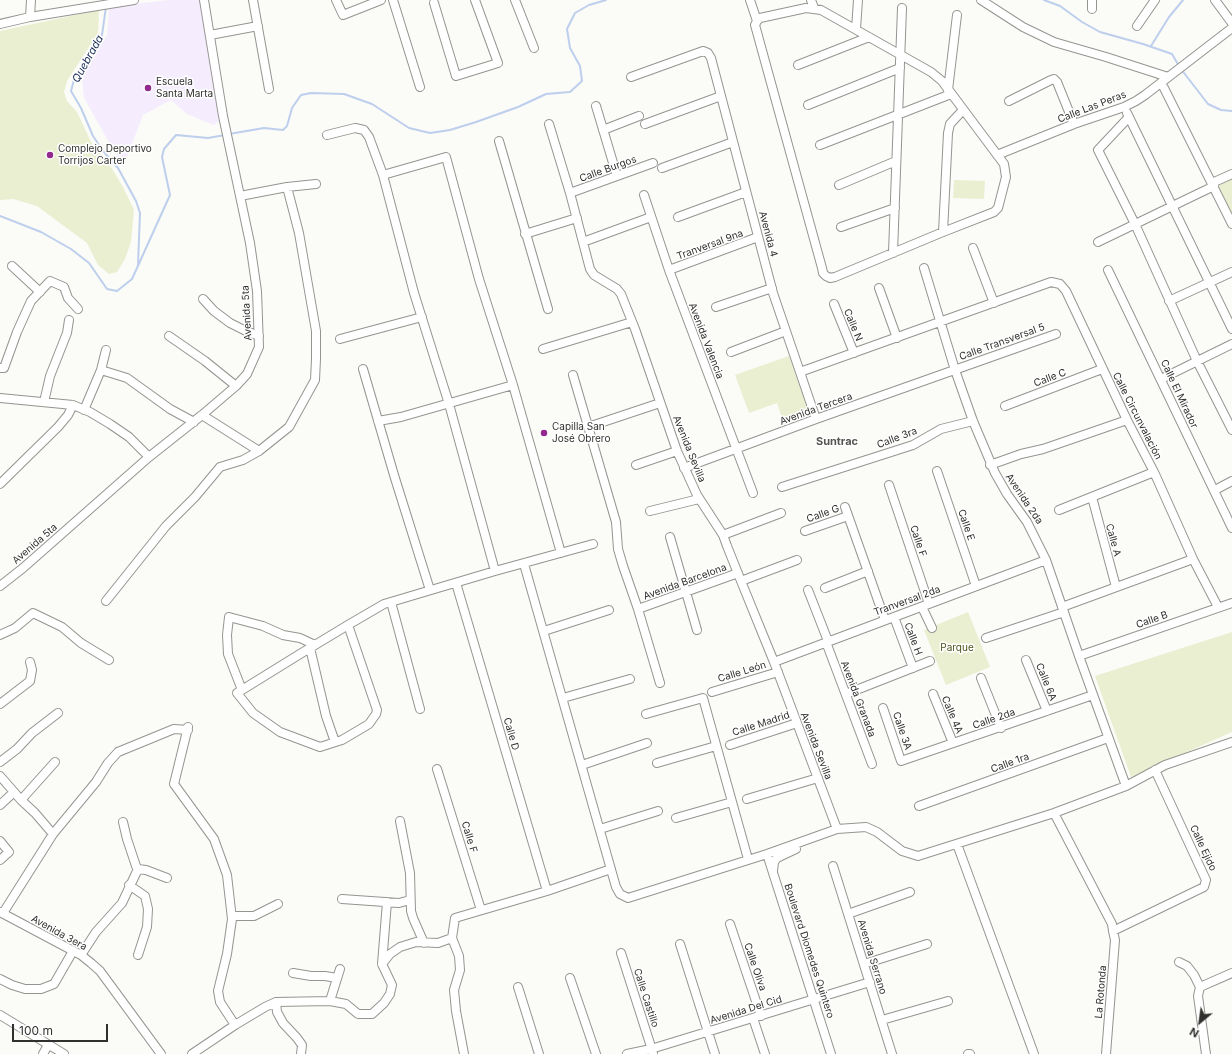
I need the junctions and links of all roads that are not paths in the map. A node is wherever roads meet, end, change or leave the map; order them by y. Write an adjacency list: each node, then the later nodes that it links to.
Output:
1 (31, 0): 21 (street)
2 (134, 0): 21 (street)
3 (204, 0): 29 (street, Avenida 5ta)
4 (254, 0): 25 (street)
5 (336, 0): 6 (street)
6 (381, 0)
7 (393, 0): 37 (street)
8 (475, 0): 16 (street)
9 (515, 0): 31 (street)
10 (750, 0): 22 (street)
11 (858, 0): 28 (street)
12 (982, 0): 35 (street)
13 (1092, 0): 19 (street)
14 (1155, 0): 26 (street)
15 (1215, 0): 23 (street)
16 (434, 3)
17 (813, 4): 22 (street); 28 (street)
18 (902, 8): 32 (street)
19 (1092, 9)
20 (957, 15): 40 (street)
21 (30, 17): 24 (street)
22 (757, 21): 89 (street)
23 (1232, 23)
24 (0, 24)
25 (258, 26): 29 (street); 39 (street)
26 (1137, 26)
27 (1232, 28): 35 (street, Calle Las Peras)
28 (856, 29): 30 (street)
29 (210, 35): 74 (street, Avenida 5ta)
30 (869, 36): 32 (street); 33 (street)
31 (534, 48)
32 (900, 54): 34 (street); 40 (street)
33 (798, 65)
34 (900, 68): 44 (street); 47 (street)
35 (1170, 76): 45 (street, Calle Las Peras)
36 (631, 77): 41 (street, Avenida 4)
37 (420, 87)
38 (1164, 88): 69 (street)
39 (269, 89)
40 (950, 92): 46 (street); 47 (street)
41 (721, 96): 51 (street); 56 (street, Avenida 4)
42 (1009, 101): 52 (street)
43 (596, 106): 53 (street)
44 (808, 106)
45 (1124, 107): 49 (street); 52 (street, Calle Las Peras)
46 (963, 110): 59 (street); 83 (street)
47 (898, 115): 57 (street); 60 (street)
48 (639, 116): 53 (street)
49 (1130, 117): 75 (street); 80 (street)
50 (549, 124): 72 (street, Avenida Sevilla)
51 (645, 124)
52 (1074, 124): 58 (street, Calle Las Peras)
53 (602, 130): 66 (street)
54 (327, 135): 65 (street)
55 (499, 141): 84 (street)
56 (733, 142): 63 (street); 71 (street, Avenida 4)
57 (820, 145)
58 (1009, 150): 59 (street, Calle Las Peras); 62 (street)
59 (997, 155): 62 (street)
60 (896, 161): 68 (street); 76 (street)
61 (653, 163): 66 (street, Calle Burgos)
62 (1004, 164): 83 (street)
63 (662, 168)
64 (1232, 174): 69 (street)
65 (383, 175): 106 (street); 131 (street)
66 (617, 176): 72 (street, Calle Burgos)
67 (316, 184): 70 (street)
68 (839, 185)
69 (1213, 185): 75 (street); 81 (street)
70 (287, 187): 74 (street); 149 (street)
71 (746, 192): 77 (street); 85 (street, Avenida 4)
72 (570, 193): 78 (street, Avenida Sevilla)
73 (644, 195): 79 (street, Avenida Valencia)
74 (240, 196): 114 (street, Avenida 5ta)
75 (1172, 207): 80 (street); 95 (street)
76 (895, 208): 82 (street); 89 (street)
77 (678, 217)
78 (577, 218): 84 (street); 86 (street, Avenida Sevilla)
79 (651, 218): 86 (street); 92 (street, Avenida Valencia)
80 (1135, 224): 87 (street); 100 (street)
81 (1232, 224)
82 (841, 227)
83 (943, 232): 89 (street)
84 (525, 234): 105 (street)
85 (758, 238): 92 (street, Tranversal 9na); 96 (street, Avenida 4)
86 (583, 242): 108 (street, Avenida Sevilla)
87 (1098, 242)
88 (974, 248): 101 (street)
89 (893, 253)
90 (12, 266): 98 (street)
91 (924, 268): 109 (street, Avenida 2da)
92 (669, 270): 148 (street, Avenida Valencia)
93 (1108, 270): 130 (street, Calle El Mirador)
94 (1232, 272): 95 (street)
95 (1210, 281): 100 (street); 110 (street)
96 (772, 288): 103 (street); 111 (street, Avenida 4)
97 (878, 288): 115 (street)
98 (40, 292): 104 (street); 123 (street)
99 (203, 299): 114 (street)
100 (1169, 301): 122 (street)
101 (994, 303): 109 (street); 125 (street, Calle Circunvalación)
102 (834, 304): 121 (street, Calle N)
103 (716, 307)
104 (78, 309)
105 (548, 309)
106 (422, 317): 116 (street); 136 (street)
107 (69, 320): 134 (street)
108 (632, 322): 118 (street); 135 (street, Avenida Sevilla)
109 (941, 322): 115 (street); 127 (street, Avenida 2da)
110 (1232, 329)
111 (786, 331): 120 (street); 128 (street, Avenida 4)
112 (1056, 334): 127 (street, Calle Transversal 5)
113 (169, 336): 132 (street)
114 (259, 336): 132 (street, Avenida 5ta)
115 (897, 338): 121 (street)
116 (340, 339)
117 (1232, 344): 122 (street)
118 (543, 349)
119 (106, 350): 126 (street)
120 (731, 352)
121 (854, 353): 128 (street)
122 (1197, 361): 130 (street); 147 (street)
123 (0, 368)
124 (363, 369): 144 (street)
125 (1102, 369): 138 (street, Calle C); 143 (street, Calle Circunvalación)
126 (100, 370): 139 (street); 145 (street)
127 (955, 370): 141 (street, Avenida Tercera); 142 (street, Avenida 2da)
128 (800, 372): 141 (street, Avenida 4)
129 (573, 374): 146 (street)
130 (1161, 378): 161 (street, Calle El Mirador)
131 (513, 385): 136 (street); 175 (street)
132 (236, 386): 140 (street, Avenida 5ta)
133 (0, 398): 134 (street)
134 (44, 402): 137 (street)
135 (660, 403): 146 (street); 150 (street, Avenida Sevilla)
136 (449, 404): 144 (street); 180 (street)
137 (73, 405): 139 (street); 158 (street)
138 (1005, 406)
139 (84, 410): 151 (street)
140 (202, 415): 145 (street, Avenida 5ta); 149 (street)
141 (816, 419): 148 (street, Avenida Tercera)
142 (973, 420): 153 (street, Avenida 2da); 160 (street, Calle 3ra)
143 (1127, 420): 153 (street); 156 (street, Calle Circunvalación)
144 (378, 421): 188 (street)
145 (194, 422): 151 (street, Avenida 5ta)
146 (588, 427): 196 (street)
147 (1232, 430)
148 (736, 448): 154 (street, Avenida Tercera); 162 (street, Avenida Valencia)
149 (260, 451): 191 (street)
150 (676, 451): 152 (street); 154 (street, Avenida Sevilla)
151 (149, 457): 184 (street, Avenida 5ta)
152 (636, 465)
153 (990, 465): 178 (street, Avenida 2da)
154 (684, 468): 164 (street, Avenida Sevilla)
155 (937, 471): 185 (street, Calle E)
156 (1154, 472): 163 (street); 176 (street, Calle Circunvalación)
157 (1232, 482): 161 (street)
158 (0, 484)
159 (889, 485): 194 (street, Calle F)
160 (782, 487)
161 (1215, 490): 170 (street, Calle El Mirador)
162 (753, 493)
163 (1092, 497): 166 (street); 187 (street, Calle A)
164 (699, 499): 167 (street); 172 (street, Avenida Sevilla)
165 (845, 507): 169 (street)
166 (1059, 510)
167 (650, 511)
168 (782, 513): 172 (street)
169 (848, 516): 171 (street, Calle G); 181 (street)
170 (1232, 528)
171 (805, 531)
172 (723, 535): 182 (street, Avenida Sevilla)
173 (670, 537): 190 (street)
174 (593, 544): 175 (street)
175 (561, 553): 179 (street)
176 (1193, 559): 187 (street); 195 (street, Calle Circunvalación)
177 (796, 560): 182 (street, Avenida Barcelona)
178 (1046, 560): 185 (street, Tranversal 2da); 198 (street, Avenida 2da)
179 (524, 564): 180 (street); 203 (street)
180 (496, 571): 183 (street)
181 (868, 571): 186 (street); 200 (street)
182 (739, 577): 190 (street, Avenida Barcelona); 214 (street, Avenida Sevilla)
183 (456, 582): 188 (street); 278 (street, Calle D)
184 (0, 586)
185 (976, 586): 194 (street, Tranversal 2da)
186 (825, 588)
187 (1116, 588): 198 (street)
188 (430, 590): 192 (street)
189 (808, 590): 207 (street, Avenida Granada)
190 (685, 591): 196 (street, Avenida Barcelona); 204 (street)
191 (106, 601)
192 (391, 602): 201 (street); 228 (street)
193 (1232, 603): 195 (street, Calle B)
194 (925, 605): 199 (street, Tranversal 2da); 202 (street, Calle F)
195 (1218, 607): 209 (street, Calle B)
196 (638, 609): 219 (street)
197 (609, 610): 203 (street)
198 (1063, 610): 206 (street); 209 (street, Avenida 2da)
199 (894, 617): 200 (street, Tranversal 2da); 215 (street, Calle H)
200 (885, 620): 207 (street, Tranversal 2da)
201 (348, 625): 208 (street); 235 (street)
202 (932, 628)
203 (544, 630): 225 (street)
204 (697, 630)
205 (0, 635): 210 (street)
206 (986, 638)
207 (827, 642): 214 (street, Tranversal 2da); 222 (street, Avenida Granada)
208 (313, 646): 220 (street); 220 (street); 235 (street)
209 (1079, 656): 224 (street, Avenida 2da)
210 (109, 660)
211 (1026, 660): 229 (street, Calle 6A)
212 (930, 661): 215 (street)
213 (30, 662): 226 (street)
214 (774, 662): 216 (street, Avenida Sevilla)
215 (913, 668): 222 (street)
216 (778, 672): 221 (street, Calle León); 232 (street, Avenida Sevilla)
217 (981, 678): 233 (street)
218 (630, 679): 225 (street)
219 (660, 683)
220 (242, 690): 235 (street)
221 (712, 692)
222 (846, 694): 246 (street, Avenida Granada)
223 (933, 694): 238 (street, Calle 4A)
224 (1093, 695): 229 (street, Calle 2da); 234 (street, Avenida 2da)
225 (563, 698): 245 (street)
226 (0, 704)
227 (883, 708): 241 (street, Calle 3A)
228 (420, 709)
229 (1047, 711): 233 (street, Calle 2da)
230 (58, 713): 242 (street)
231 (646, 714): 240 (street)
232 (797, 723): 239 (street, Calle Madrid); 250 (street, Avenida Sevilla)
233 (1001, 728): 238 (street, Calle 2da)
234 (1108, 738): 251 (street, Avenida 2da); 257 (street, Calle 1ra)
235 (334, 742)
236 (1232, 742): 248 (street)
237 (647, 743): 245 (street)
238 (953, 743): 241 (street, Calle 2da)
239 (730, 744)
240 (716, 746): 244 (street); 255 (street)
241 (901, 761)
242 (0, 762)
243 (55, 762): 254 (street)
244 (657, 763)
245 (582, 764): 263 (street)
246 (872, 764)
247 (437, 769): 284 (street, Calle F)
248 (1155, 770): 251 (street); 289 (street, Calle Ejido)
249 (0, 776): 252 (street)
250 (818, 778): 253 (street); 264 (street, Avenida Sevilla)
251 (1126, 786): 259 (street)
252 (14, 792): 254 (street); 256 (street)
253 (747, 799)
254 (21, 800): 265 (street)
255 (732, 802): 260 (street); 270 (street)
256 (0, 805)
257 (919, 806)
258 (658, 811): 263 (street)
259 (1054, 813): 268 (street); 289 (street, La Rotonda)
260 (676, 818)
261 (400, 821): 281 (street)
262 (123, 822): 273 (street)
263 (600, 829): 274 (street)
264 (837, 829): 266 (street); 268 (street)
265 (53, 834): 285 (street); 287 (street)
266 (812, 838): 269 (street); 275 (street)
267 (0, 841): 271 (street)
268 (957, 844): 334 (street)
269 (767, 854): 270 (street); 275 (street, Boulevard Diomedes Quintero)
270 (748, 859): 274 (street)
271 (0, 860)
272 (833, 866): 286 (street, Avenida Serrano)
273 (138, 869): 276 (street); 277 (street)
274 (611, 869): 278 (street)
275 (773, 871): 310 (street, Boulevard Diomedes Quintero)
276 (167, 878)
277 (129, 885): 296 (street); 297 (street)
278 (547, 891): 284 (street)
279 (910, 892): 286 (street)
280 (342, 899): 282 (street)
281 (410, 900): 282 (street); 291 (street)
282 (387, 902): 299 (street)
283 (278, 904): 287 (street)
284 (481, 910): 290 (street)
285 (1, 912): 294 (street, Avenida 3era)
286 (848, 914): 300 (street, Avenida Serrano)
287 (232, 916): 317 (street)
288 (730, 924): 315 (street, Calle Oliva)
289 (1113, 931): 335 (street, La Rotonda)
290 (452, 938): 291 (street); 326 (street)
291 (424, 943): 299 (street)
292 (680, 944): 318 (street)
293 (928, 944): 300 (street)
294 (73, 951): 296 (street, Avenida 3era); 306 (street)
295 (621, 953): 320 (street, Calle Castillo)
296 (81, 955): 323 (street, Avenida 3era)
297 (138, 955)
298 (1179, 962): 309 (street)
299 (382, 964): 311 (street)
300 (864, 964): 307 (street, Avenida Serrano)
301 (340, 969): 304 (street)
302 (293, 973): 304 (street)
303 (1232, 973): 309 (street)
304 (337, 978): 311 (street)
305 (570, 978): 328 (street)
306 (0, 979)
307 (870, 982): 310 (street, Avenida Del Cid); 316 (street, Avenida Serrano)
308 (518, 987): 327 (street)
309 (1200, 987): 336 (street)
310 (814, 999): 315 (street, Avenida Del Cid); 332 (street, Boulevard Diomedes Quintero)
311 (330, 1001): 313 (street)
312 (948, 1001): 316 (street)
313 (276, 1002): 317 (street); 325 (street)
314 (0, 1015): 319 (street)
315 (757, 1017): 318 (street, Avenida Del Cid); 331 (street, Calle Oliva)
316 (882, 1020): 333 (street, Avenida Serrano)
317 (234, 1024): 324 (street)
318 (708, 1032): 320 (street, Avenida Del Cid); 330 (street)
319 (48, 1045): 321 (street); 322 (street)
320 (652, 1052): 329 (street, Avenida Del Cid)
321 (43, 1054)
322 (64, 1054)
323 (161, 1054)
324 (192, 1054)
325 (301, 1054)
326 (464, 1054)
327 (539, 1054)
328 (596, 1054)
329 (627, 1054)
330 (715, 1054)
331 (765, 1054)
332 (832, 1054)
333 (892, 1054)
334 (1034, 1054)
335 (1106, 1054)
336 (1206, 1054)

